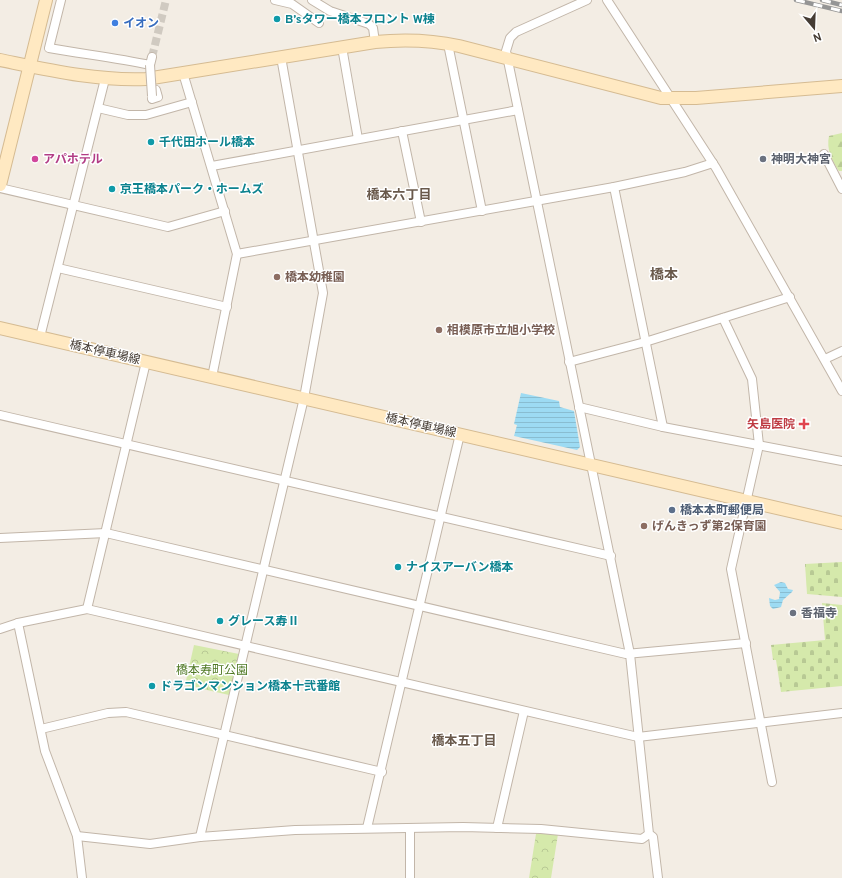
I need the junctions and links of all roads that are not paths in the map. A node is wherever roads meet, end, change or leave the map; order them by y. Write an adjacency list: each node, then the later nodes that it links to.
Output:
1 (61, 0): 6 (street)
2 (275, 0): 7 (street)
3 (312, 0): 8 (street)
4 (586, 0): 12 (street)
5 (607, 0): 19 (street)
6 (52, 7): 14 (main road); 18 (street, bridge)
7 (319, 23)
8 (375, 42): 9 (main road); 10 (main road)
9 (448, 44): 12 (main road); 23 (street)
10 (342, 47): 11 (main road); 25 (street)
11 (280, 57): 15 (main road); 26 (street)
12 (507, 58): 19 (main road); 22 (street)
13 (0, 60): 14 (main road)
14 (30, 66): 16 (main road); 30 (main road)
15 (183, 74): 16 (main road); 20 (street)
16 (105, 79): 21 (street)
17 (842, 86): 19 (main road)
18 (155, 94)
19 (672, 99): 28 (street)
20 (192, 102): 21 (street); 29 (street)
21 (98, 108): 34 (street)
22 (518, 110): 23 (street); 33 (street)
23 (463, 120): 24 (street); 36 (street)
24 (402, 131): 25 (street); 37 (street)
25 (358, 139): 26 (street)
26 (298, 150): 29 (street); 38 (street)
27 (824, 154): 32 (street)
28 (713, 163): 31 (street); 41 (street)
29 (212, 166): 35 (street)
30 (0, 186): 34 (street)
31 (614, 187): 33 (street); 46 (street)
32 (842, 189)
33 (536, 201): 36 (street); 50 (street)
34 (74, 206): 35 (street); 40 (street)
35 (225, 211): 39 (street)
36 (482, 211): 37 (street)
37 (420, 222): 38 (street)
38 (314, 241): 39 (street); 53 (street)
39 (237, 254): 42 (street)
40 (58, 268): 42 (street); 45 (street)
41 (790, 297): 43 (street); 48 (street)
42 (227, 307): 51 (street)
43 (723, 318): 46 (street); 59 (street)
44 (0, 328): 45 (main road, 橋本停車場線)
45 (40, 337): 49 (main road, 橋本停車場線)
46 (646, 342): 50 (street); 56 (street)
47 (842, 351): 48 (street)
48 (824, 359): 52 (street)
49 (146, 362): 51 (main road, 橋本停車場線); 58 (street)
50 (569, 362): 54 (street)
51 (212, 377): 53 (main road, 橋本停車場線)
52 (842, 391)
53 (304, 398): 57 (main road, 橋本停車場線); 62 (street)
54 (579, 407): 56 (street); 61 (street)
55 (0, 414): 58 (street)
56 (662, 427): 59 (street)
57 (460, 434): 61 (main road, 橋本停車場線); 64 (street)
58 (126, 444): 62 (street); 66 (street)
59 (759, 445): 60 (street); 63 (street)
60 (842, 461)
61 (590, 465): 63 (main road, 橋本停車場線); 68 (street)
62 (284, 480): 64 (street); 69 (street)
63 (746, 501): 65 (main road, 橋本停車場線); 74 (street)
64 (441, 516): 68 (street); 70 (street)
65 (842, 523)
66 (106, 533): 67 (street); 69 (street); 71 (street)
67 (0, 538)
68 (611, 556): 76 (street)
69 (264, 569): 70 (street); 75 (street)
70 (420, 605): 76 (street); 77 (street)
71 (87, 609): 72 (street); 75 (street)
72 (18, 623): 73 (street); 81 (street)
73 (0, 629)
74 (746, 643): 76 (street); 80 (street)
75 (245, 646): 77 (street); 82 (street)
76 (630, 654): 83 (street)
77 (402, 682): 78 (street); 84 (street)
78 (524, 711): 83 (street); 88 (street)
79 (842, 713): 80 (street)
80 (760, 723): 83 (street); 85 (street)
81 (41, 729): 82 (street); 90 (street)
82 (225, 736): 84 (street); 91 (street)
83 (638, 737): 89 (street)
84 (382, 772): 86 (street)
85 (772, 782)
86 (367, 828): 87 (street); 91 (street)
87 (410, 828): 88 (street); 93 (street)
88 (497, 828): 89 (street)
89 (649, 834): 94 (street)
90 (77, 836): 91 (street); 92 (street)
91 (200, 837)
92 (82, 878)
93 (410, 878)
94 (658, 878)

